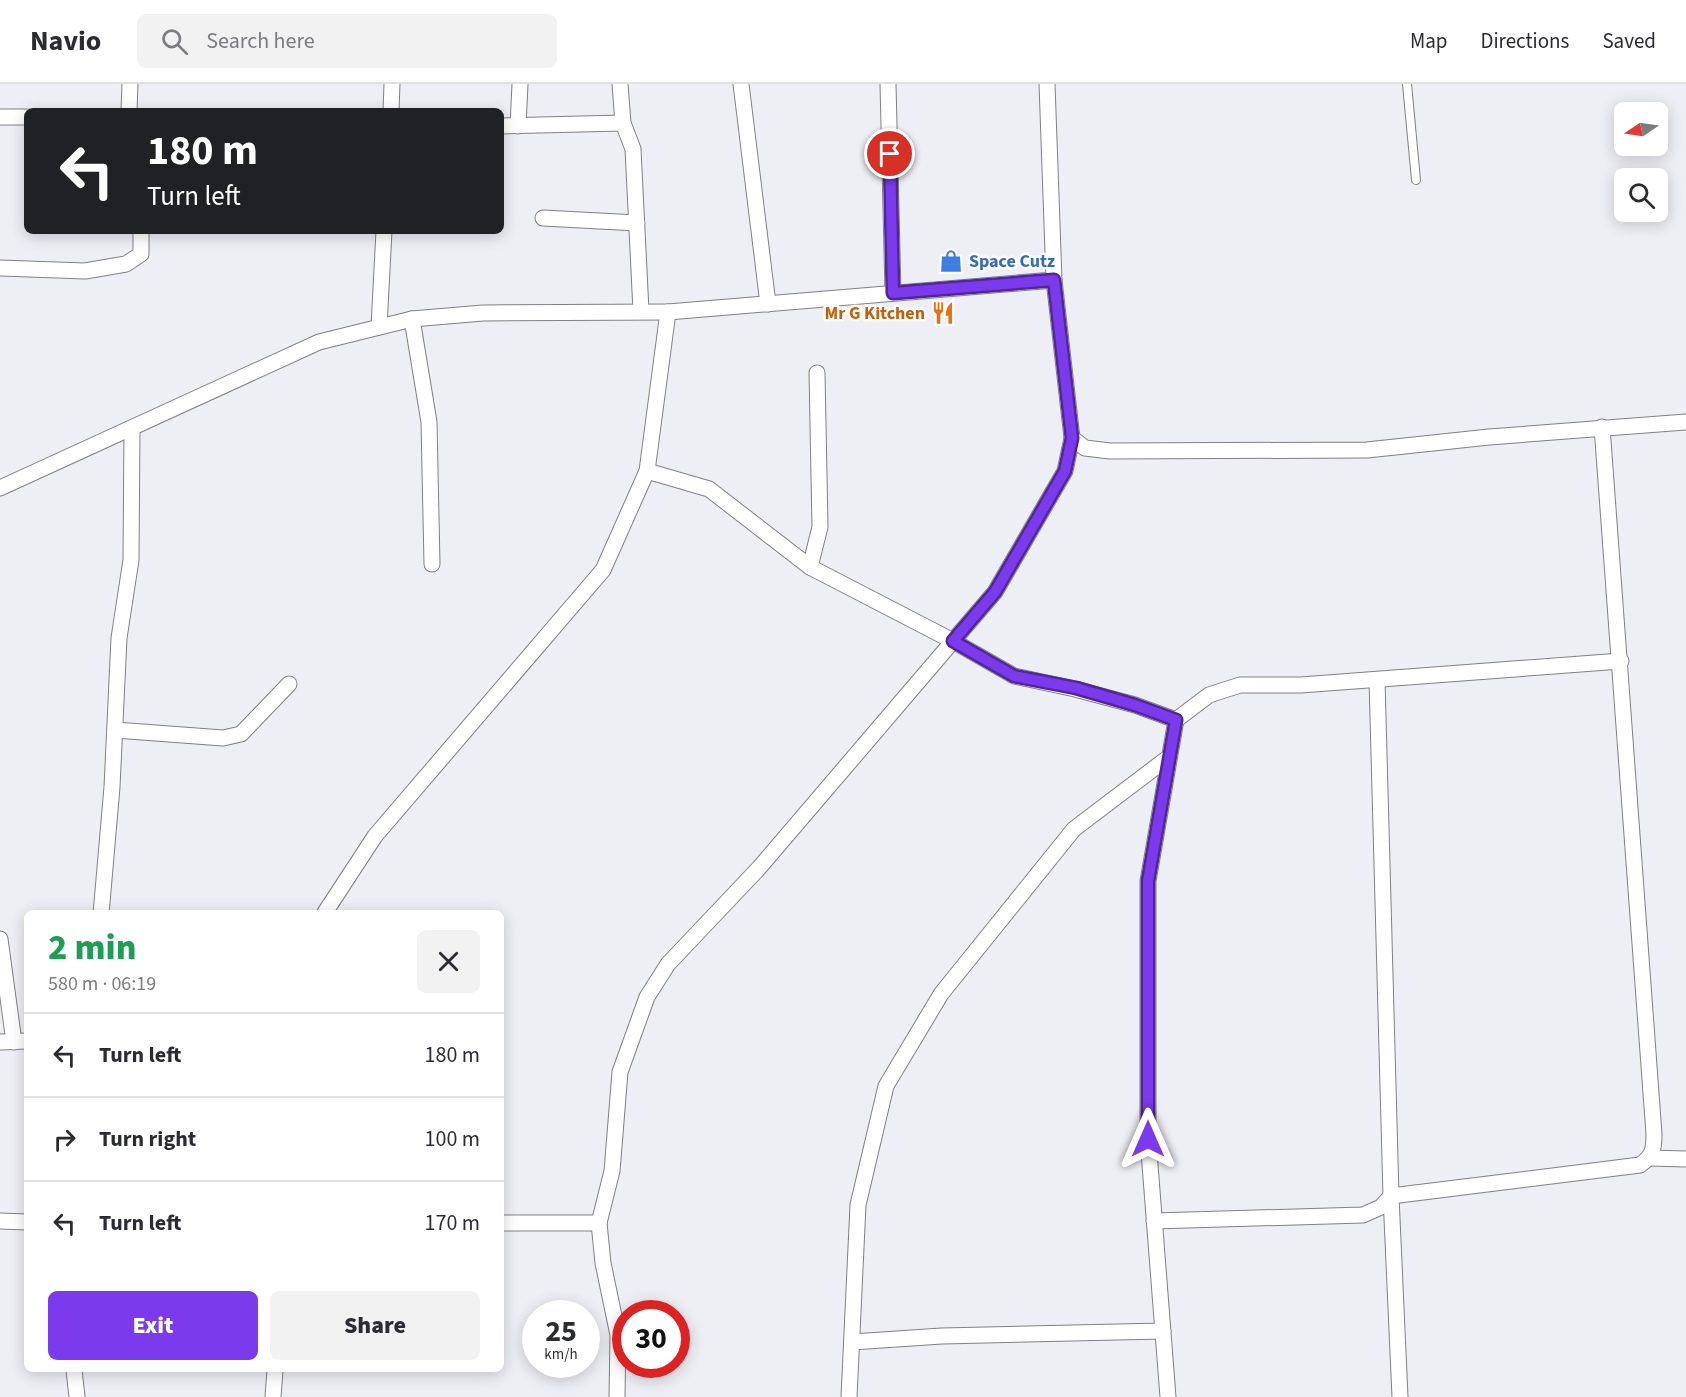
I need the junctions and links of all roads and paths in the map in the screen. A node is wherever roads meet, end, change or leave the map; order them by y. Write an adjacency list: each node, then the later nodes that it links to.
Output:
1 (130, 84): 9 (street)
2 (392, 84): 10 (street)
3 (520, 84): 15 (street)
4 (620, 84): 13 (street)
5 (741, 84): 24 (street)
6 (888, 84): 23 (street)
7 (1047, 84): 22 (street)
8 (1407, 84): 16 (lane)
9 (129, 108)
10 (391, 108)
11 (0, 117): 12 (street)
12 (24, 117)
13 (623, 123): 15 (street); 18 (street)
14 (504, 126): 15 (street)
15 (518, 126)
16 (1416, 180)
17 (543, 218): 18 (street)
18 (637, 223): 25 (street)
19 (141, 234): 21 (street)
20 (384, 234): 28 (street)
21 (0, 268)
22 (1054, 280): 23 (street); 33 (street)
23 (893, 293): 24 (street)
24 (768, 304): 26 (street)
25 (641, 311): 26 (street); 27 (street)
26 (668, 312): 34 (street)
27 (412, 319): 28 (street); 36 (street)
28 (379, 327): 32 (street)
29 (817, 373): 37 (street)
30 (1686, 422): 31 (street)
31 (1602, 427): 33 (street); 39 (street)
32 (132, 429): 35 (street); 43 (street)
33 (1072, 438): 38 (street)
34 (647, 471): 37 (street); 46 (street)
35 (0, 488)
36 (432, 564)
37 (810, 567): 38 (street)
38 (953, 641): 42 (street); 55 (street)
39 (1621, 661): 40 (street); 49 (street)
40 (1377, 680): 42 (street); 51 (street)
41 (289, 684): 43 (street)
42 (1176, 720): 44 (street)
43 (115, 730): 45 (street)
44 (1169, 757): 53 (street); 58 (street)
45 (101, 910)
46 (327, 910)
47 (0, 939): 48 (street)
48 (14, 1042)
49 (1650, 1158): 50 (street); 51 (street)
50 (1686, 1159)
51 (1391, 1196): 53 (street); 66 (street)
52 (0, 1221): 54 (street)
53 (1154, 1221): 57 (street)
54 (24, 1222)
55 (599, 1222): 56 (street); 63 (street)
56 (504, 1223)
57 (1163, 1331): 58 (street); 65 (street)
58 (852, 1342): 64 (street)
59 (74, 1372): 61 (street)
60 (275, 1372): 62 (street)
61 (77, 1397)
62 (273, 1397)
63 (618, 1397)
64 (849, 1397)
65 (1168, 1397)
66 (1400, 1397)

